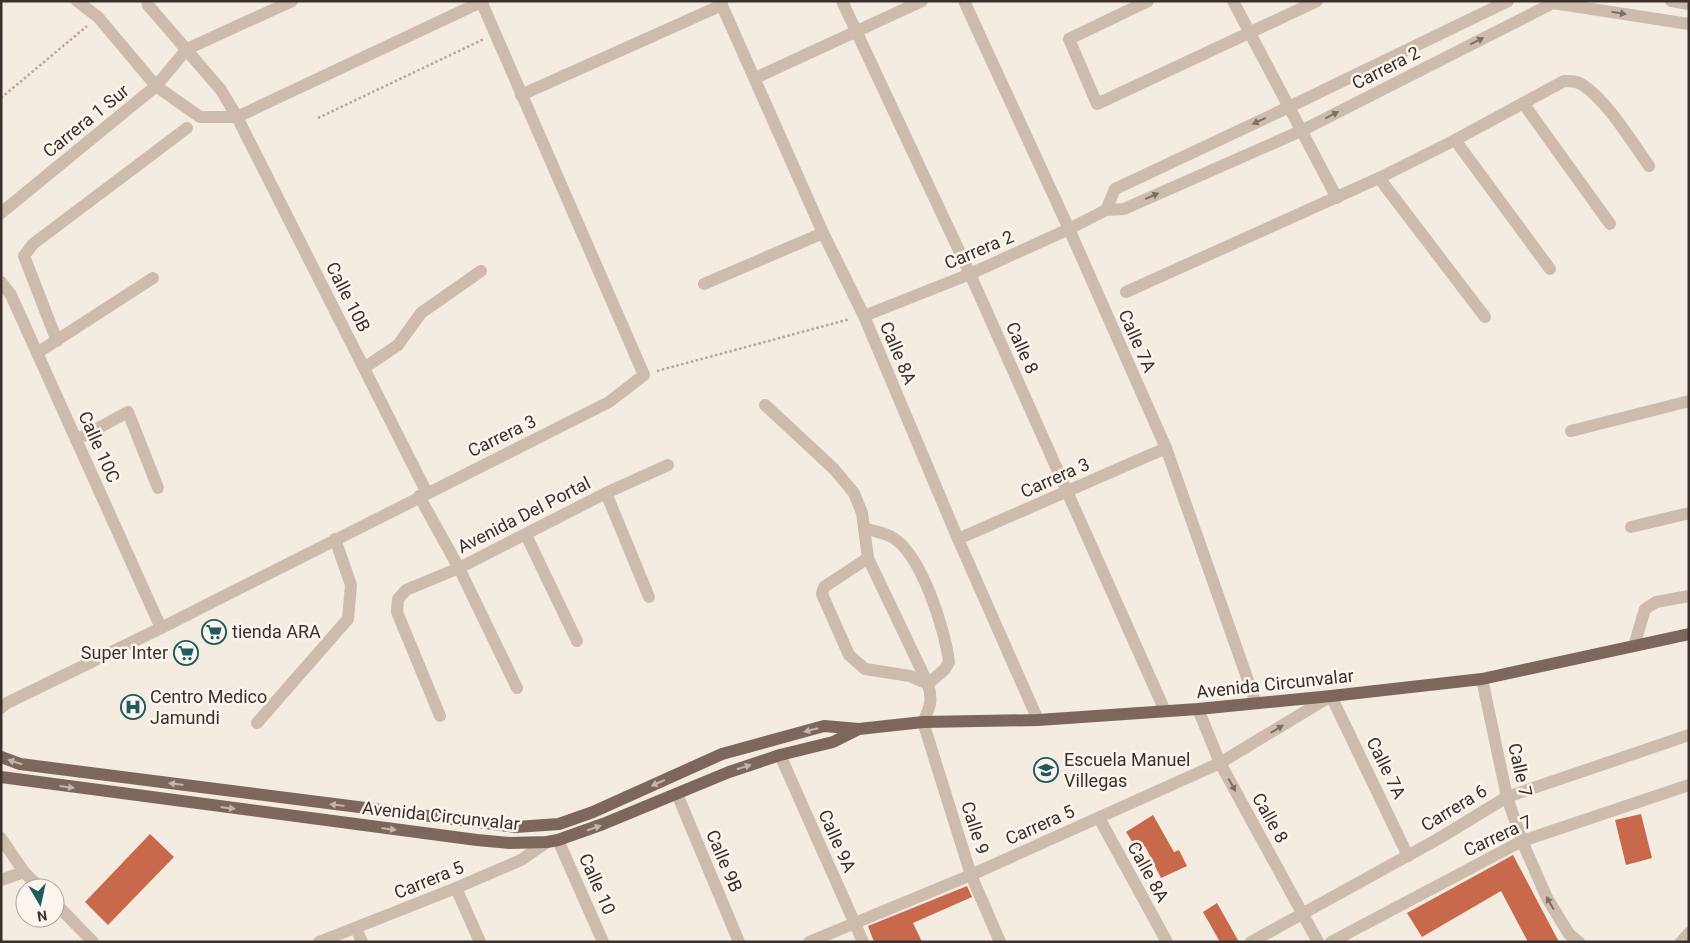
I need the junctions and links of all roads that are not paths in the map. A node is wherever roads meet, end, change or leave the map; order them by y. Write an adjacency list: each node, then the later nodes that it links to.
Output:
1 (77, 1): 21 (street)
2 (147, 1): 19 (street, Calle 10B)
3 (292, 1): 19 (street)
4 (842, 1): 17 (street, Calle 8)
5 (922, 1): 17 (street)
6 (964, 1): 35 (street, Calle 7A)
7 (1148, 1): 18 (street)
8 (1233, 1): 18 (street)
9 (1317, 1): 18 (street)
10 (1508, 1): 24 (street, Carrera 2)
11 (1671, 1): 15 (street)
12 (482, 2): 22 (street); 25 (street)
13 (1553, 2): 16 (street, Carrera 2, one-way to 16); 27 (street, Carrera 2, one-way to 13)
14 (721, 3): 20 (street, Calle 8A); 22 (street)
15 (1689, 4)
16 (1689, 24)
17 (856, 31): 20 (street); 39 (street, Calle 8)
18 (1250, 33): 24 (street)
19 (187, 49): 21 (street, Carrera 1 Sur); 25 (street, Calle 10B)
20 (755, 78): 36 (street, Calle 8A)
21 (156, 86): 25 (street); 33 (street, Carrera 1 Sur)
22 (521, 95): 58 (street, Carrera 3)
23 (1523, 103): 28 (street); 29 (street); 34 (street)
24 (1289, 107): 27 (street); 32 (street, Carrera 2, one-way to 32)
25 (237, 117): 48 (street, Calle 10B)
26 (187, 128): 46 (street)
27 (1301, 131): 31 (street); 32 (street, Carrera 2, one-way to 27)
28 (1455, 140): 30 (street); 37 (street)
29 (1649, 166)
30 (1379, 178): 31 (street); 45 (street)
31 (1336, 198): 43 (street)
32 (1106, 210): 35 (street, Carrera 2)
33 (1, 213)
34 (1610, 224)
35 (1069, 229): 39 (street, Carrera 2); 53 (street, Calle 7A)
36 (823, 233): 42 (street); 44 (street, Calle 8A)
37 (1550, 269)
38 (481, 271): 48 (street)
39 (970, 274): 44 (street, Carrera 2); 56 (street, Calle 8)
40 (153, 278): 46 (street)
41 (1, 282): 47 (street, Calle 10C)
42 (704, 284)
43 (1126, 292)
44 (864, 316): 63 (street, Calle 8A)
45 (1485, 317)
46 (57, 340): 47 (street)
47 (37, 353): 52 (street, Calle 10C)
48 (364, 368): 58 (street, Calle 10B)
49 (1689, 401): 51 (street)
50 (765, 405): 61 (street)
51 (1571, 431)
52 (76, 440): 55 (street); 69 (street, Calle 10C)
53 (1166, 448): 56 (street, Carrera 3); 77 (street, Calle 7A)
54 (668, 465): 57 (street, Avenida Del Portal)
55 (158, 488)
56 (1068, 492): 63 (street, Carrera 3); 80 (street, Calle 8)
57 (606, 493): 62 (street, Avenida Del Portal); 68 (street)
58 (423, 495): 64 (street, Carrera 3); 66 (street, Calle 10B)
59 (1689, 513): 60 (street)
60 (1630, 527)
61 (864, 528): 65 (street); 74 (street)
62 (526, 534): 66 (street, Avenida Del Portal); 71 (street)
63 (958, 539): 82 (street, Calle 8A)
64 (335, 540): 69 (street, Carrera 3); 84 (street)
65 (868, 558): 74 (street); 74 (street)
66 (459, 568): 75 (street, Calle 10B); 81 (street, Avenida Del Portal)
67 (1689, 596): 72 (street)
68 (649, 597)
69 (161, 628): 78 (street, Carrera 3)
70 (1689, 634): 72 (main road, Avenida Circunvalar)
71 (577, 641)
72 (1634, 646): 73 (main road, Avenida Circunvalar)
73 (1482, 679): 76 (main road, Avenida Circunvalar); 93 (street, Calle 7)
74 (928, 684): 83 (street)
75 (517, 688)
76 (1331, 696): 77 (main road, Avenida Circunvalar); 89 (street, Carrera 5, one-way to 76); 98 (street, Calle 7A)
77 (1256, 703): 79 (main road, Avenida Circunvalar)
78 (3, 705)
79 (1198, 709): 80 (main road, Avenida Circunvalar); 89 (street, Calle 8)
80 (1165, 711): 82 (main road, Avenida Circunvalar)
81 (440, 716)
82 (1038, 720): 83 (main road, Avenida Circunvalar)
83 (922, 722): 85 (main road, Avenida Circunvalar); 100 (street, Calle 9)
84 (257, 723)
85 (859, 729): 87 (main road, Avenida Circunvalar); 88 (main road, Avenida Circunvalar, one-way to 88)
86 (1689, 735): 93 (street, Carrera 6)
87 (780, 755): 92 (main road, Avenida Circunvalar, one-way to 87); 106 (street, Calle 9A)
88 (1, 758)
89 (1220, 763): 94 (street, Carrera 5); 105 (street, Calle 8, one-way to 105)
90 (1, 777): 96 (main road, Avenida Circunvalar, one-way to 96)
91 (1689, 786): 97 (street, Carrera 7)
92 (678, 794): 96 (main road, Avenida Circunvalar, one-way to 92); 114 (street, Calle 9B)
93 (1507, 796): 97 (street, Calle 7); 98 (street, Carrera 6)
94 (1099, 818): 100 (street, Carrera 5); 118 (street, Calle 8A)
95 (1, 838): 99 (street)
96 (553, 841): 103 (street, Carrera 5); 113 (street, Calle 10)
97 (1522, 841): 121 (street, Carrera 7); 122 (street, Calle 7, one-way to 97)
98 (1408, 856): 105 (street, Carrera 6)
99 (24, 872): 101 (street); 102 (street)
100 (971, 875): 106 (street, Carrera 5); 117 (street, Calle 9)
101 (30, 878)
102 (1, 880)
103 (456, 888): 107 (street, Carrera 5); 112 (street)
104 (65, 913): 109 (street)
105 (1302, 914): 119 (street, Carrera 6); 120 (street, Calle 8)
106 (854, 922): 115 (street, Carrera 5); 116 (street, Calle 9A)
107 (356, 928): 110 (street, Carrera 5); 111 (street)
108 (1689, 933): 123 (street)
109 (93, 942)
110 (319, 942)
111 (362, 942)
112 (480, 942)
113 (603, 942)
114 (739, 942)
115 (808, 942)
116 (863, 942)
117 (1000, 942)
118 (1167, 942)
119 (1251, 942)
120 (1318, 942)
121 (1331, 942)
122 (1579, 942)
123 (1681, 942)

